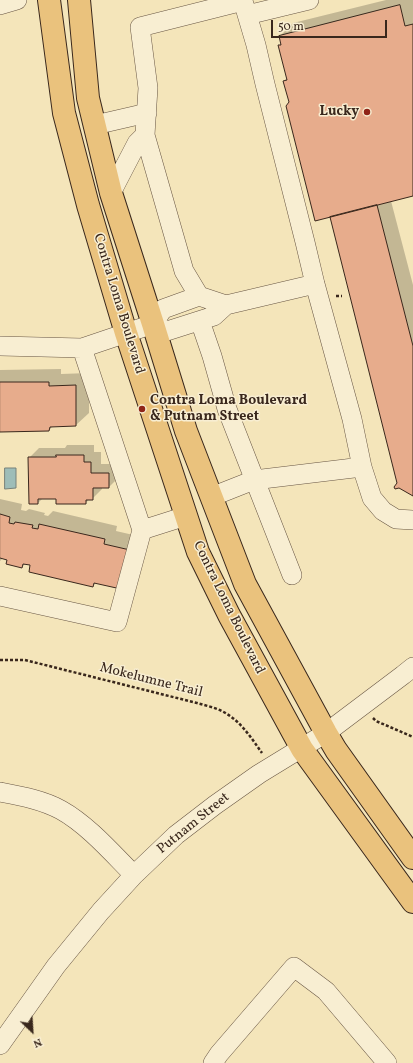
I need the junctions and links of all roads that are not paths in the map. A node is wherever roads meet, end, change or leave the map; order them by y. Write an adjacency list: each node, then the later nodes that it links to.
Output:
1 (17, 0): 5 (street)
2 (49, 0): 16 (main road, Contra Loma Boulevard)
3 (79, 0): 8 (main road, Contra Loma Boulevard)
4 (309, 0): 6 (street)
5 (0, 5)
6 (247, 15): 7 (street); 11 (street)
7 (147, 113): 8 (street); 9 (street)
8 (95, 125): 10 (main road, Contra Loma Boulevard)
9 (145, 135): 10 (street); 12 (street)
10 (111, 193): 15 (main road, Contra Loma Boulevard)
11 (315, 284): 13 (street); 19 (street)
12 (199, 296): 13 (street); 15 (street)
13 (226, 305): 14 (street)
14 (200, 321): 15 (street); 20 (street)
15 (154, 324): 16 (street); 21 (main road, Contra Loma Boulevard)
16 (126, 333): 18 (street); 22 (main road, Contra Loma Boulevard)
17 (0, 346): 18 (street)
18 (82, 348): 24 (street)
19 (362, 466): 20 (street); 23 (street)
20 (254, 480): 21 (street); 25 (street)
21 (211, 497): 28 (main road, Contra Loma Boulevard)
22 (186, 516): 24 (street); 29 (main road, Contra Loma Boulevard)
23 (413, 520)
24 (142, 530): 26 (street)
25 (292, 575)
26 (0, 596)
27 (413, 667): 28 (street, Putnam Street)
28 (326, 733): 29 (street, Putnam Street); 31 (main road, Contra Loma Boulevard)
29 (302, 748): 32 (street, Putnam Street); 33 (main road, Contra Loma Boulevard)
30 (0, 792): 32 (street)
31 (413, 858)
32 (134, 875): 34 (street, Putnam Street)
33 (413, 902)
34 (0, 1045)
35 (212, 1063): 36 (street)
36 (387, 1063)

